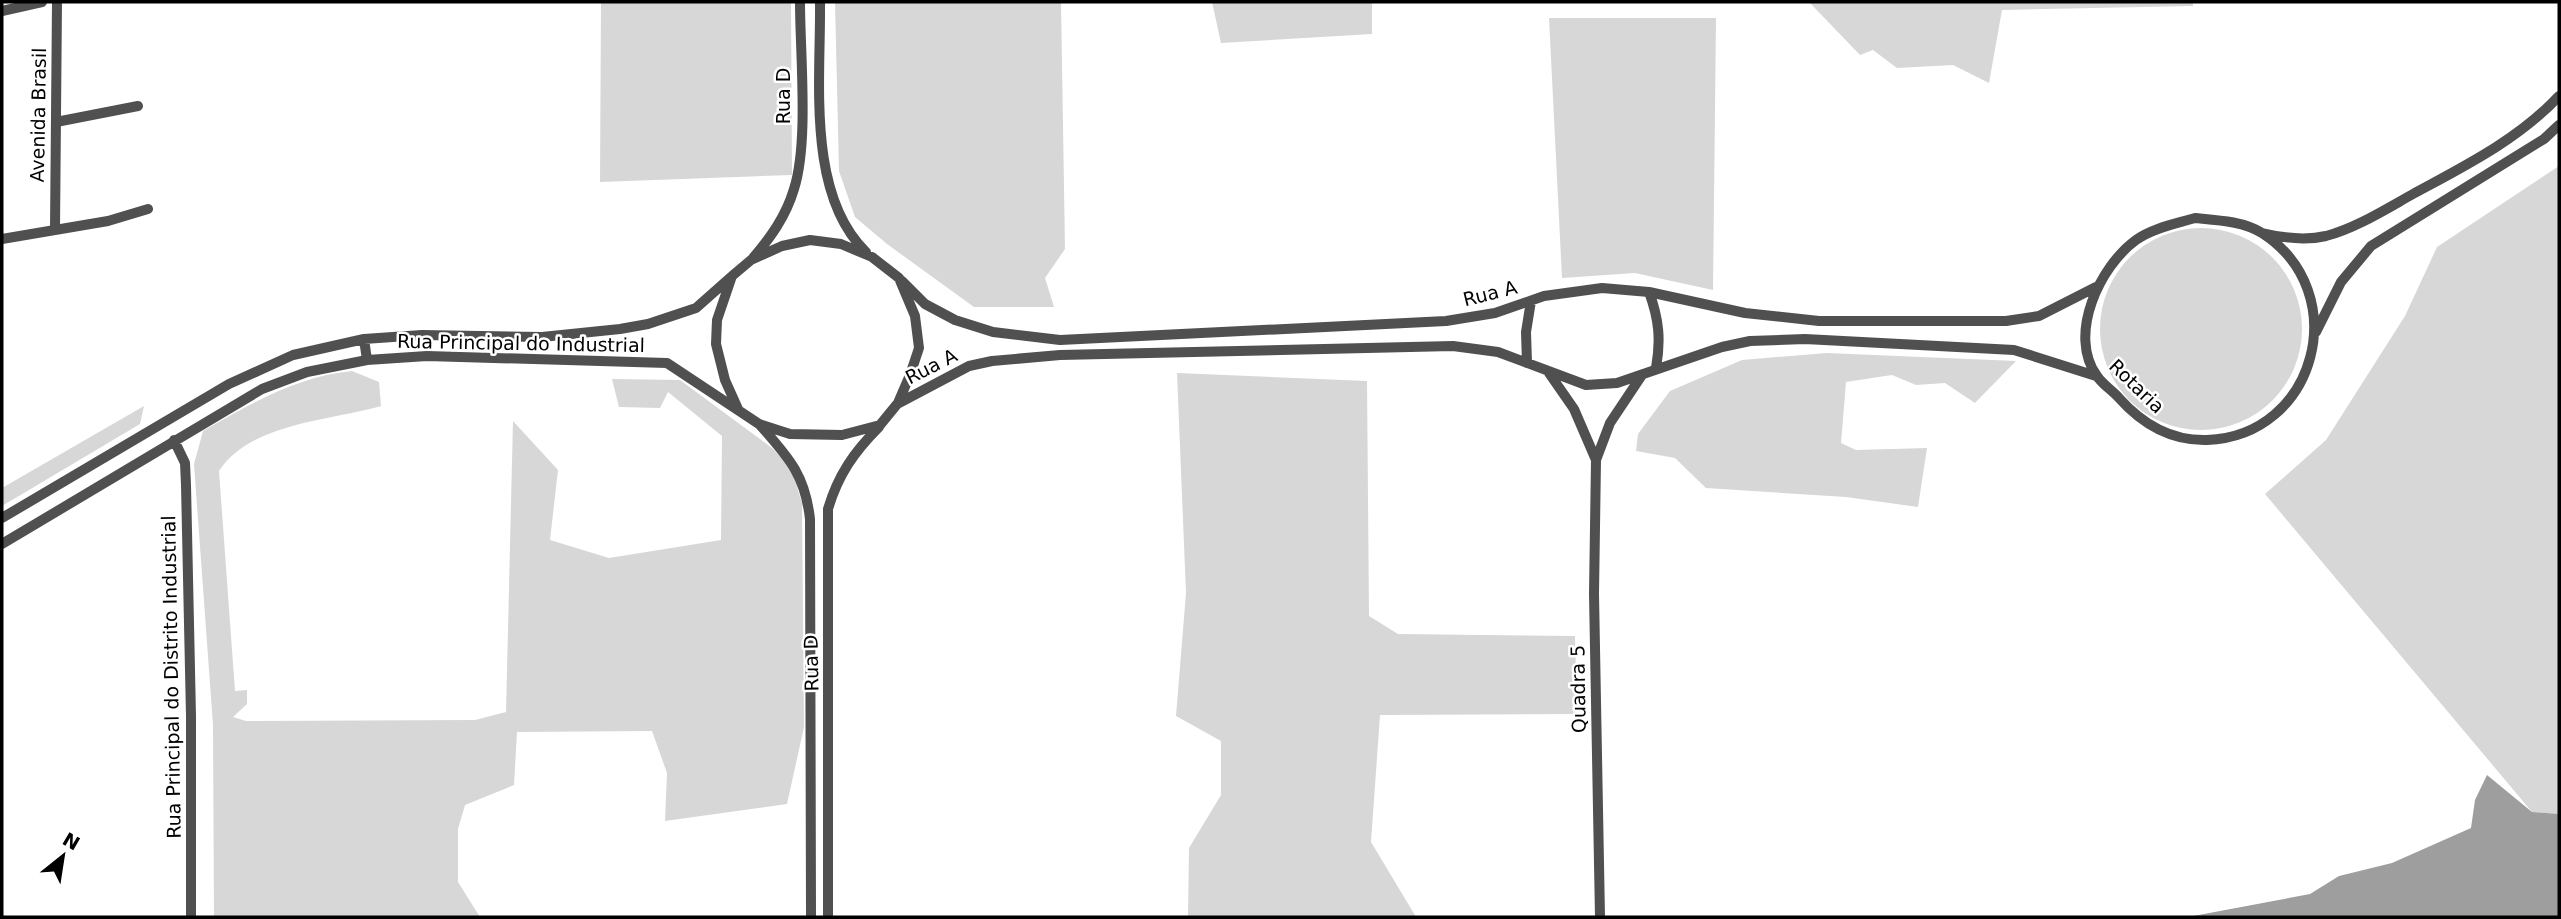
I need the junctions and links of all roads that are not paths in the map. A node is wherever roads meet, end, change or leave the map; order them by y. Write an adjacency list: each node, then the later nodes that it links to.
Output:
1 (42, 2): 5 (street)
2 (57, 2): 8 (street, Avenida Brasil)
3 (800, 2): 15 (street, Rua D)
4 (820, 2): 14 (street, Rua D)
5 (2, 11)
6 (2559, 96): 12 (street)
7 (138, 106): 8 (street)
8 (55, 122): 11 (street, Avenida Brasil)
9 (2559, 125): 21 (street)
10 (148, 209): 11 (street)
11 (55, 228): 13 (street)
12 (2261, 233): 18 (street, Rotaria); 21 (street, Rotaria)
13 (2, 239)
14 (872, 257): 15 (street); 17 (street)
15 (751, 260): 16 (street)
16 (732, 276): 23 (street, Rua Principal do Industrial); 32 (street)
17 (899, 278): 22 (street, Rua A); 31 (street)
18 (2096, 287): 19 (street, Rua A); 30 (street, Rotaria)
19 (1649, 292): 20 (street, Rua A); 27 (street)
20 (1531, 301): 22 (street, Rua A); 26 (street)
21 (2315, 335): 30 (street, Rotaria)
22 (1168, 336): 24 (street)
23 (364, 339): 25 (street); 37 (street, Rua Principal do Industrial)
24 (1170, 353): 26 (street, Rua A); 31 (street, Rua A)
25 (367, 360): 32 (street, Rua Principal do Industrial); 35 (street, Rua Principal do Industrial)
26 (1527, 363): 28 (street, Rua A)
27 (1656, 368): 29 (street, Rua A); 30 (street, Rua A)
28 (1549, 373): 29 (street, Rua A); 36 (street, Quadra 5)
29 (1642, 375): 36 (street, Quadra 5)
30 (2096, 376)
31 (898, 403): 34 (street)
32 (738, 409): 33 (street)
33 (760, 424): 34 (street); 40 (street, Rua D)
34 (880, 425): 39 (street, Rua D)
35 (174, 440): 38 (street, Rua Principal do Industrial); 41 (street, Rua Principal do Distrito Industrial)
36 (1596, 460): 44 (street, Quadra 5)
37 (2, 518)
38 (2, 544)
39 (827, 865): 40 (street); 43 (street, Rua D)
40 (811, 868): 42 (street, Rua D)
41 (191, 917)
42 (811, 917)
43 (828, 917)
44 (1600, 917)

